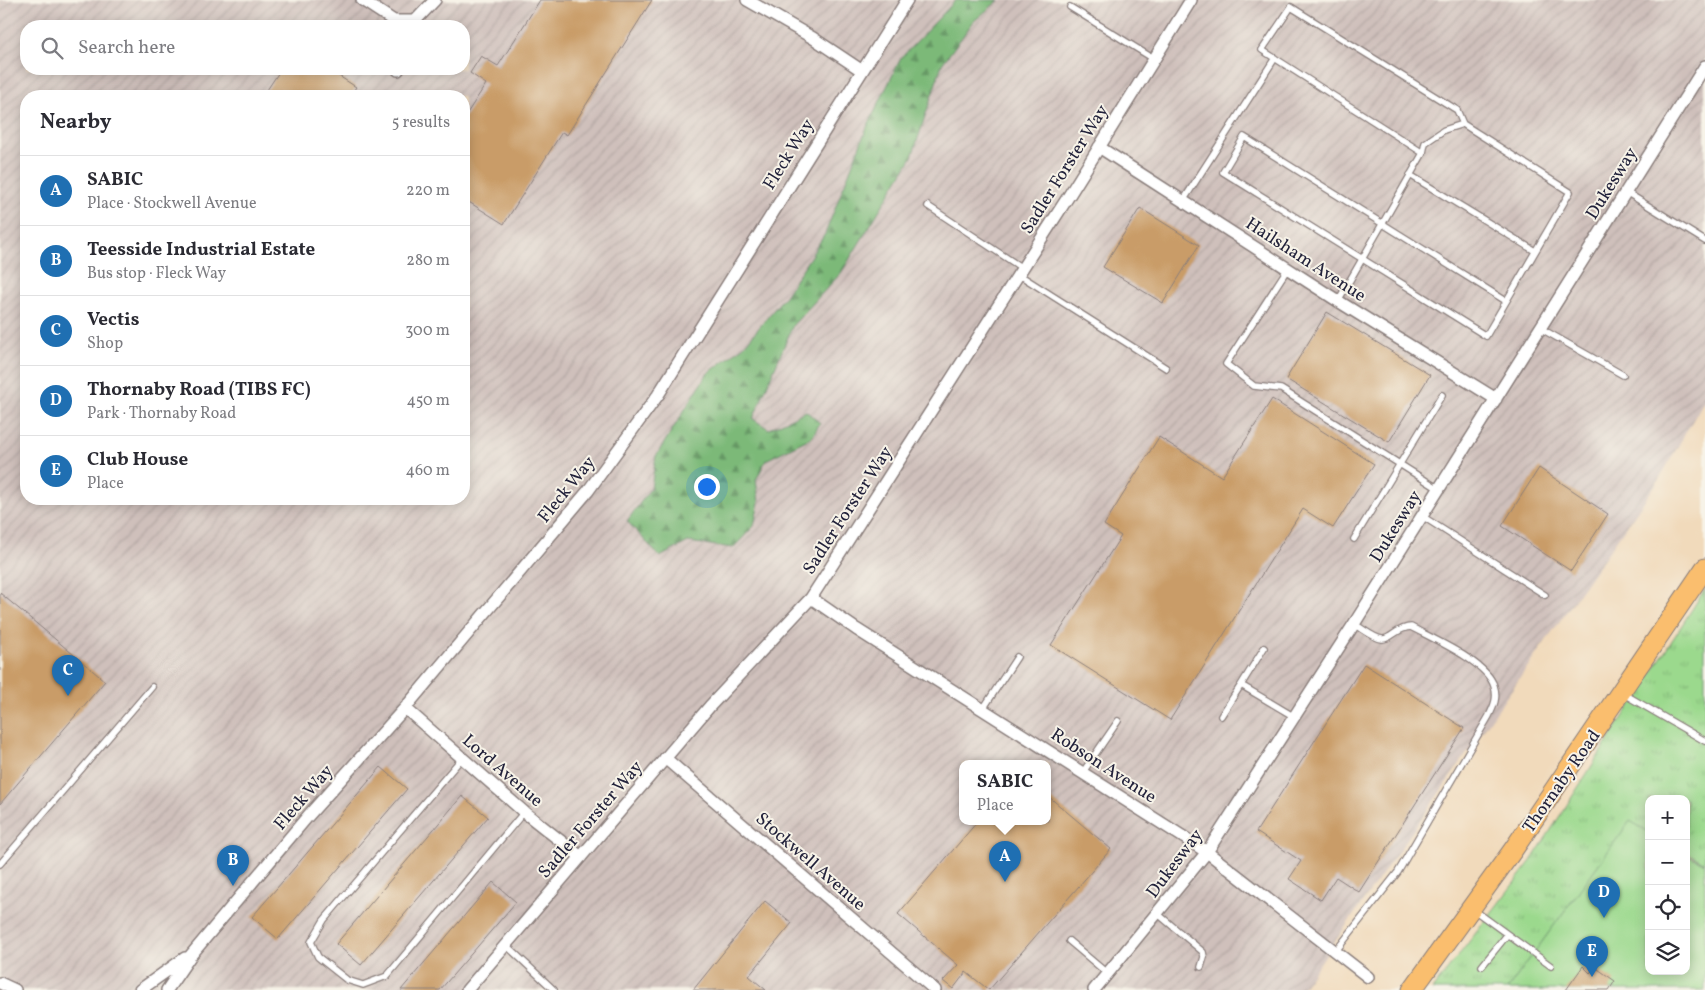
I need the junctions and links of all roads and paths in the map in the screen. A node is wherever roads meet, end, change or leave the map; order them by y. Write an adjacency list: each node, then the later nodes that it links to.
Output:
1 (362, 0): 7 (street)
2 (435, 0): 8 (street)
3 (747, 0): 11 (street)
4 (907, 0): 11 (street, Fleck Way)
5 (1191, 0): 10 (street, Sadler Forster Way)
6 (1070, 7): 10 (lane)
7 (392, 20)
8 (418, 20)
9 (1275, 58): 13 (lane); 15 (lane); 18 (lane)
10 (1154, 59): 14 (street, Sadler Forster Way)
11 (861, 70): 46 (street, Fleck Way)
12 (1704, 70): 17 (street, Dukesway)
13 (1463, 124): 15 (lane); 22 (lane)
14 (1099, 147): 18 (street, Hailsham Avenue); 25 (street, Sadler Forster Way)
15 (1423, 153): 16 (lane)
16 (1410, 175): 20 (lane); 22 (lane)
17 (1626, 192): 21 (lane); 28 (street, Dukesway)
18 (1183, 201): 24 (street, Hailsham Avenue)
19 (928, 206): 25 (lane)
20 (1384, 225): 23 (lane); 23 (lane); 27 (lane)
21 (1705, 241)
22 (1535, 251): 27 (lane)
23 (1363, 259): 26 (lane); 27 (lane)
24 (1288, 268): 26 (street, Hailsham Avenue); 33 (lane)
25 (1020, 271): 29 (lane); 39 (street, Sadler Forster Way)
26 (1338, 301): 32 (street, Hailsham Avenue)
27 (1506, 301)
28 (1540, 328): 30 (lane); 32 (street, Dukesway)
29 (1166, 368)
30 (1622, 375)
31 (1442, 395): 33 (lane)
32 (1496, 399): 34 (street, Dukesway)
33 (1400, 465): 34 (lane); 36 (lane)
34 (1439, 489): 35 (street, Dukesway)
35 (1422, 516): 38 (lane); 40 (street, Dukesway)
36 (1354, 539)
37 (1705, 568): 45 (main road, Thornaby Road)
38 (1545, 595)
39 (811, 598): 47 (street, Robson Avenue); 53 (street, Sadler Forster Way)
40 (1354, 624): 49 (street, Dukesway); 64 (lane)
41 (1264, 648): 43 (lane)
42 (1017, 657): 47 (lane)
43 (1241, 685): 48 (lane); 49 (lane)
44 (152, 687): 58 (lane)
45 (1622, 693): 51 (lane); 59 (main road, Thornaby Road)
46 (405, 708): 52 (street, Lord Avenue); 65 (street, Fleck Way)
47 (983, 709): 54 (street, Robson Avenue)
48 (1221, 716)
49 (1293, 716): 56 (street, Dukesway)
50 (1118, 721): 54 (lane)
51 (1705, 741)
52 (462, 758): 55 (street, Lord Avenue); 55 (lane)
53 (665, 758): 57 (street, Sadler Forster Way); 77 (street, Stockwell Avenue)
54 (1084, 772): 56 (street, Robson Avenue)
55 (524, 812): 57 (street, Lord Avenue)
56 (1207, 852): 60 (street, Dukesway); 64 (street, Robson Avenue)
57 (581, 857): 63 (street, Sadler Forster Way)
58 (0, 864)
59 (1472, 910): 61 (lane); 79 (main road, Thornaby Road)
60 (1157, 913): 68 (lane); 69 (street, Dukesway)
61 (1507, 935): 66 (lane); 67 (lane)
62 (1069, 941): 69 (lane)
63 (506, 945): 75 (street, Sadler Forster Way); 76 (lane)
64 (1335, 952): 70 (street, Robson Avenue)
65 (191, 955): 73 (street, Fleck Way); 74 (street, Fleck Way)
66 (1482, 966)
67 (1551, 966)
68 (1202, 967)
69 (1108, 974): 78 (street, Dukesway)
70 (1368, 977)
71 (0, 983): 72 (street)
72 (15, 990)
73 (140, 990)
74 (167, 990)
75 (467, 990)
76 (554, 990)
77 (935, 990)
78 (1094, 990)
79 (1412, 990)

